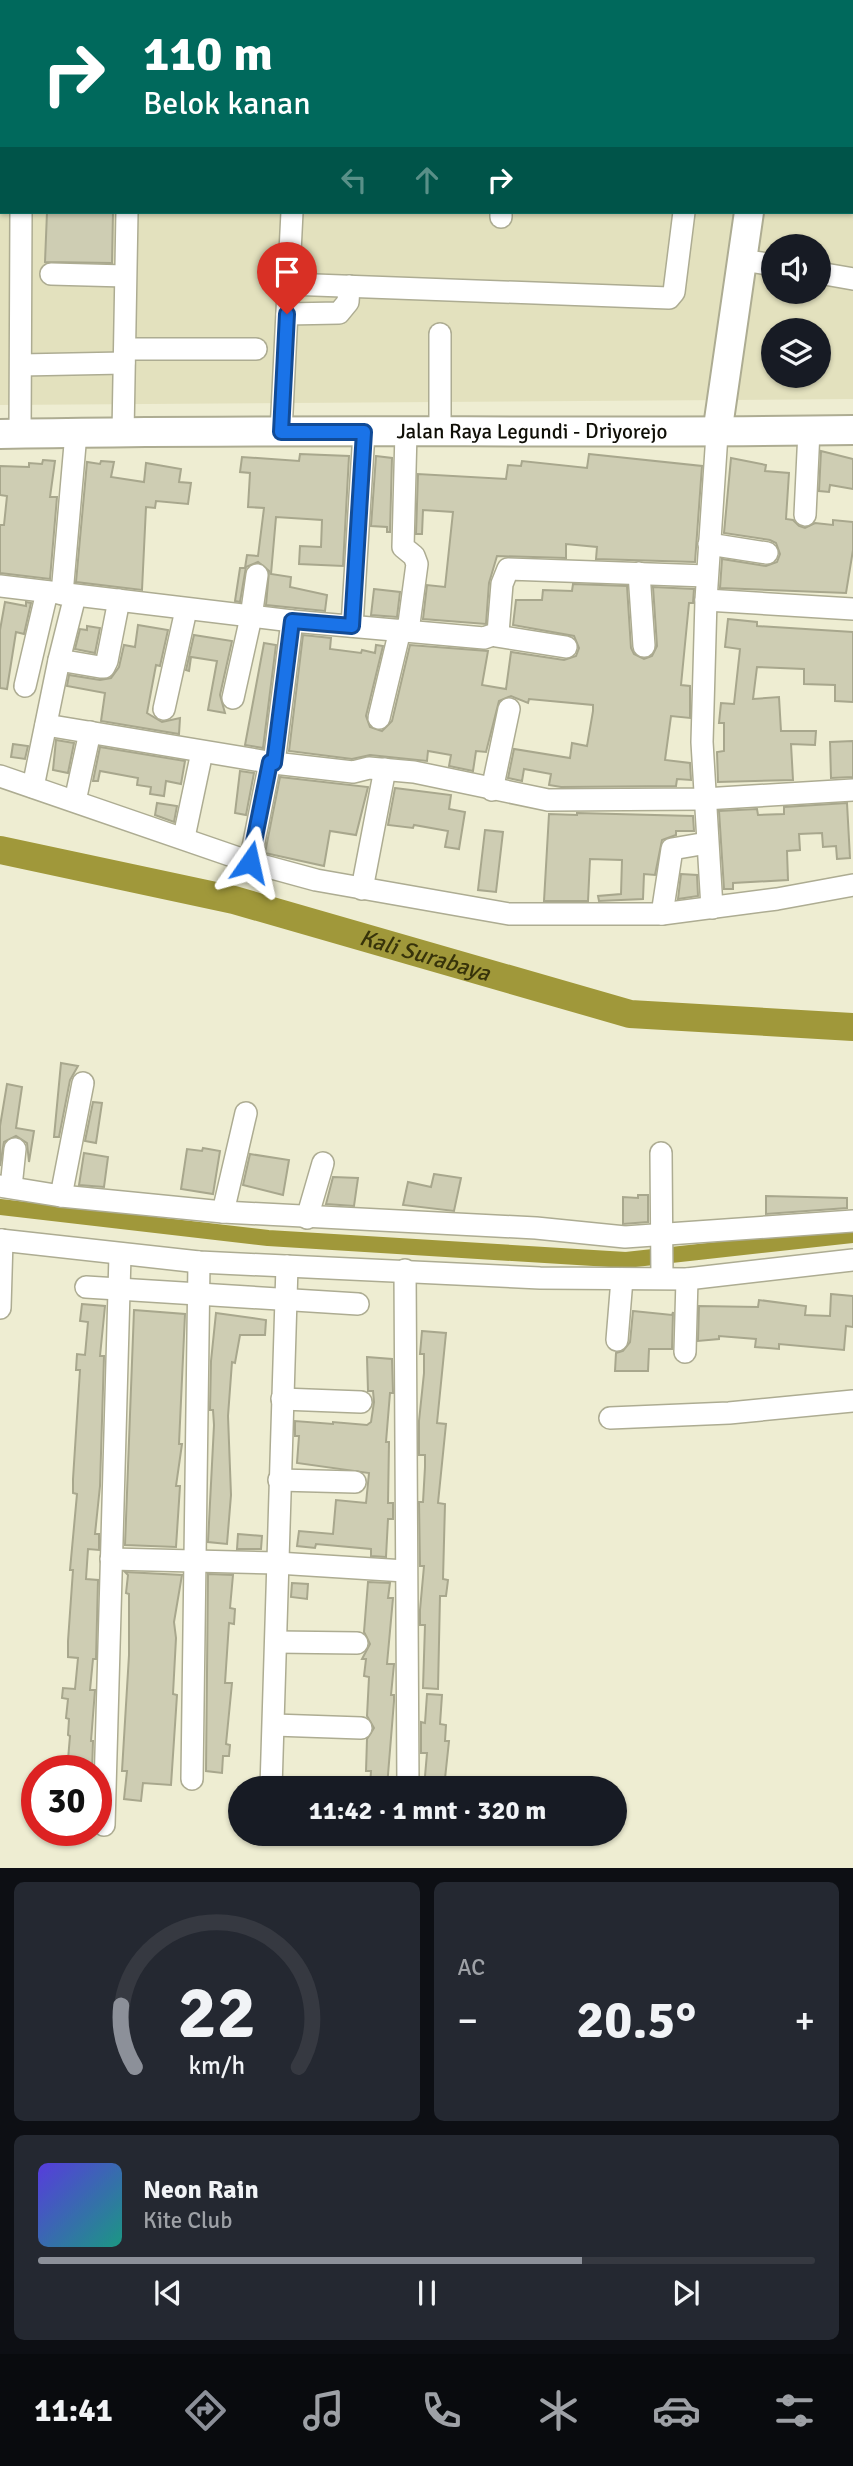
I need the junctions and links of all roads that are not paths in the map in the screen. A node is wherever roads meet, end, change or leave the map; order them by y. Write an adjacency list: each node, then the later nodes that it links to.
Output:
1 (21, 214): 16 (street)
2 (127, 214): 8 (street)
3 (292, 214): 10 (street)
4 (684, 214): 11 (street)
5 (749, 214): 26 (main road)
6 (51, 274): 8 (street)
7 (831, 275): 9 (street)
8 (125, 276): 15 (street)
9 (853, 279)
10 (288, 284): 11 (street); 12 (street)
11 (349, 286): 12 (street)
12 (287, 314): 20 (street)
13 (440, 334): 18 (street)
14 (256, 349): 15 (street)
15 (125, 356): 16 (street); 24 (street)
16 (21, 365): 25 (street)
17 (853, 430): 19 (main road, Jalan Raya Legundi - Driyorejo)
18 (440, 431): 22 (main road, Jalan Raya Legundi - Driyorejo); 26 (main road, Jalan Raya Legundi - Driyorejo)
19 (810, 431): 26 (main road, Jalan Raya Legundi - Driyorejo); 27 (street)
20 (281, 432): 21 (main road, Jalan Raya Legundi - Driyorejo); 24 (main road, Jalan Raya Legundi - Driyorejo)
21 (364, 432): 22 (main road, Jalan Raya Legundi - Driyorejo); 41 (street)
22 (406, 432): 42 (street)
23 (76, 433): 24 (main road, Jalan Raya Legundi - Driyorejo); 25 (main road, Jalan Raya Legundi - Driyorejo); 34 (street)
24 (123, 433)
25 (10, 434)
26 (717, 434): 28 (street)
27 (805, 515)
28 (709, 544): 29 (street); 32 (street)
29 (768, 553)
30 (639, 573): 32 (street); 43 (street); 44 (street)
31 (257, 575): 39 (street)
32 (707, 576): 36 (street)
33 (0, 586): 34 (street)
34 (61, 594): 35 (street); 46 (street); 47 (street)
35 (119, 600): 38 (street); 46 (street)
36 (706, 600): 37 (street); 61 (street)
37 (853, 609)
38 (186, 610): 39 (street); 49 (street)
39 (251, 617): 40 (street); 48 (street)
40 (292, 621): 41 (street); 55 (street)
41 (352, 626): 42 (street)
42 (404, 630): 43 (street); 51 (street)
43 (496, 635): 45 (street)
44 (644, 646)
45 (566, 647)
46 (59, 660): 52 (street)
47 (25, 686)
48 (233, 698)
49 (164, 709)
50 (509, 709): 59 (street)
51 (379, 718)
52 (46, 725): 53 (street); 58 (street)
53 (90, 733): 54 (street); 62 (street)
54 (202, 752): 55 (street); 63 (street)
55 (272, 763): 56 (street); 65 (street)
56 (385, 769): 59 (street); 67 (street)
57 (0, 776): 58 (street)
58 (33, 787): 62 (street)
59 (492, 790): 61 (street)
60 (853, 790): 61 (street)
61 (705, 799): 64 (street)
62 (75, 801): 63 (street)
63 (184, 837): 65 (street)
64 (708, 843): 68 (street); 69 (street)
65 (250, 862): 67 (street)
66 (853, 884): 68 (street)
67 (362, 889): 69 (street)
68 (712, 908): 69 (street)
69 (662, 914)
70 (83, 1083): 76 (street)
71 (246, 1113): 77 (street)
72 (15, 1149): 75 (street)
73 (661, 1153): 80 (street)
74 (323, 1163): 78 (street)
75 (5, 1186): 76 (street)
76 (61, 1196): 77 (street)
77 (223, 1212): 78 (street)
78 (307, 1218): 80 (street)
79 (853, 1221): 80 (street)
80 (661, 1238): 87 (street)
81 (1, 1240): 82 (street); 95 (street)
82 (120, 1255): 84 (street); 91 (street)
83 (853, 1260): 89 (street)
84 (199, 1262): 85 (street); 92 (street)
85 (287, 1266): 86 (street); 93 (street)
86 (405, 1270): 88 (street); 107 (street)
87 (662, 1273): 88 (street); 89 (street)
88 (622, 1279): 96 (street)
89 (687, 1279): 97 (street)
90 (86, 1287): 91 (street)
91 (119, 1290): 92 (street); 104 (street)
92 (198, 1293): 93 (street); 105 (street)
93 (286, 1298): 94 (street); 98 (street)
94 (358, 1304)
95 (0, 1308)
96 (617, 1340)
97 (685, 1352)
98 (282, 1399): 100 (street); 102 (street)
99 (853, 1401): 101 (street)
100 (361, 1402)
101 (610, 1418)
102 (279, 1480): 103 (street); 106 (street)
103 (355, 1482)
104 (111, 1559): 105 (street); 112 (street)
105 (195, 1562): 106 (street); 115 (street)
106 (277, 1563): 107 (street); 108 (street)
107 (405, 1570): 114 (street)
108 (276, 1642): 109 (street); 110 (street)
109 (357, 1643)
110 (274, 1726): 111 (street); 113 (street)
111 (361, 1728)
112 (106, 1755)
113 (272, 1776)
114 (408, 1776)
115 (192, 1779)

